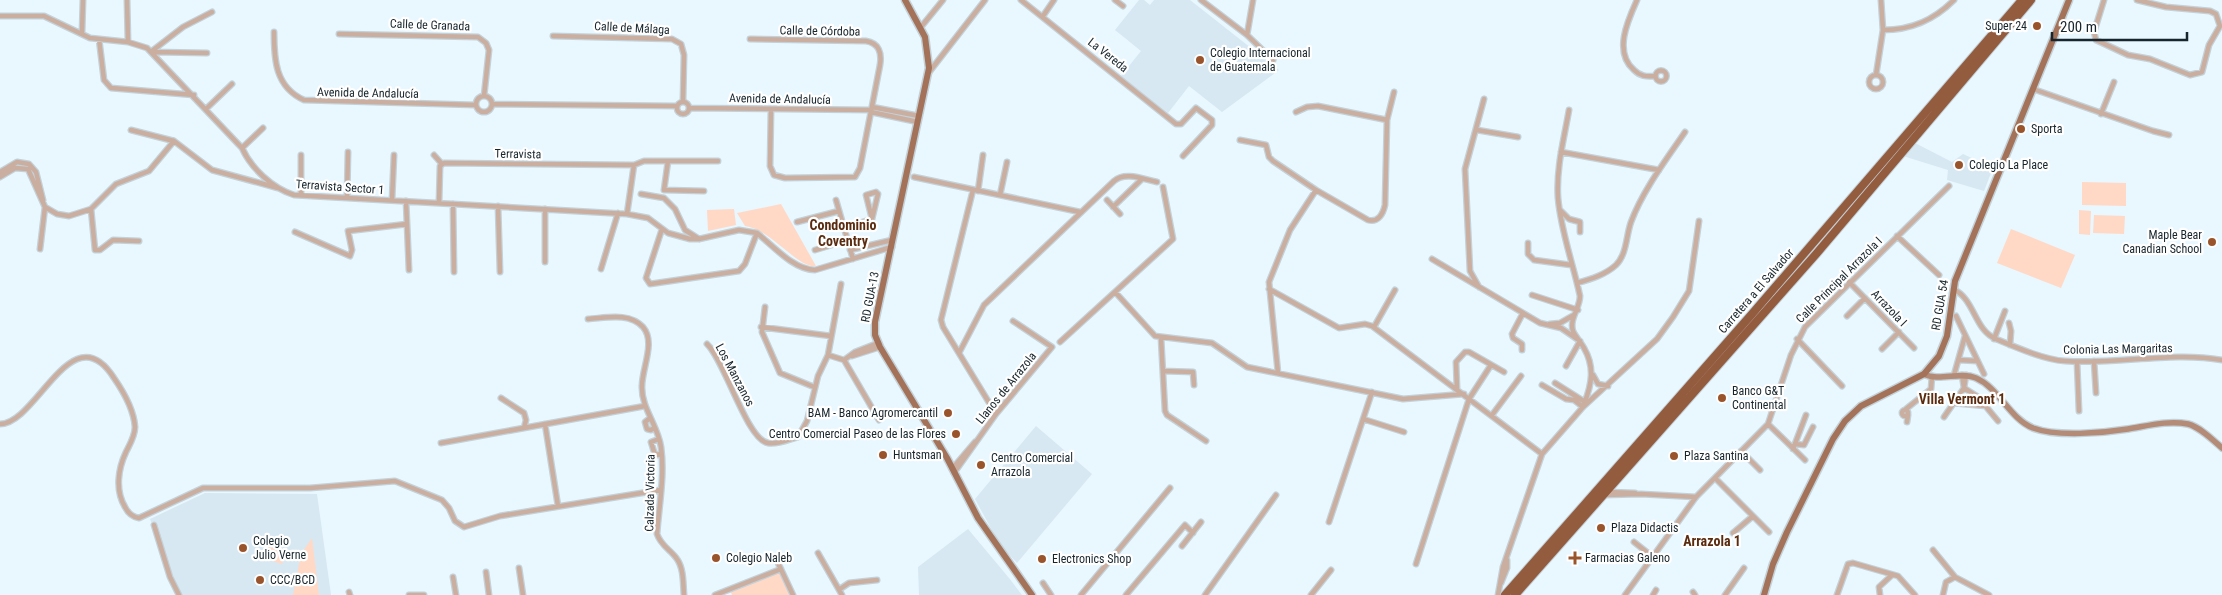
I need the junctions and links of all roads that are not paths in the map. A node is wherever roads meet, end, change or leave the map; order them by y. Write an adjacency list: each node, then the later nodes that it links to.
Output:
1 (83, 0): 27 (street)
2 (127, 0): 34 (street)
3 (905, 0): 25 (main road, RD GUA-13)
4 (944, 0): 25 (street)
5 (985, 0): 38 (street)
6 (1021, 0): 23 (street, La Vereda)
7 (1054, 0): 23 (street)
8 (1115, 0): 20 (street)
9 (1201, 0): 30 (street)
10 (1253, 0): 30 (street)
11 (1637, 0): 40 (street)
12 (1881, 0): 26 (street)
13 (1954, 0): 26 (street)
14 (2022, 0): 295 (highway, Carretera a El Salvador)
15 (2031, 0): 24 (highway, Carretera a El Salvador)
16 (2035, 0): 24 (highway)
17 (2068, 0): 43 (main road, RD GUA 54)
18 (2104, 0): 19 (street)
19 (2137, 0)
20 (1123, 6)
21 (212, 12): 35 (street)
22 (0, 16): 27 (street, Terravista Sector 1)
23 (1043, 16): 76 (street, La Vereda)
24 (2018, 16): 248 (highway, Carretera a El Salvador)
25 (923, 26): 38 (main road, RD GUA-13)
26 (1883, 30): 39 (street)
27 (82, 33): 32 (street, Terravista Sector 1)
28 (339, 34): 46 (street, Calle de Granada)
29 (274, 35): 49 (street, Avenida de Andalucía)
30 (1247, 35): 37 (street)
31 (553, 36): 48 (street, Calle de Málaga)
32 (99, 39): 34 (street, Terravista Sector 1); 45 (street)
33 (750, 40): 55 (street, Calle de Córdoba)
34 (128, 42): 35 (street, Terravista Sector 1)
35 (153, 52): 36 (street); 45 (street, Terravista Sector 1)
36 (207, 53)
37 (1273, 60)
38 (928, 74): 59 (main road, RD GUA-13)
39 (1876, 75)
40 (1655, 76)
41 (2114, 82): 58 (street)
42 (232, 84): 52 (street)
43 (2033, 89): 58 (street); 152 (main road, RD GUA 54)
44 (1394, 92): 60 (street)
45 (194, 95): 52 (street, Terravista Sector 1)
46 (484, 96): 49 (street); 50 (street)
47 (1484, 99): 63 (street)
48 (683, 101): 51 (street); 53 (street)
49 (476, 104): 50 (street)
50 (492, 104): 51 (street)
51 (676, 106): 53 (street)
52 (207, 108): 69 (street, Terravista Sector 1)
53 (689, 108): 54 (street, Avenida de Andalucía)
54 (771, 109): 55 (street, Avenida de Andalucía); 55 (street)
55 (871, 110): 59 (street, Avenida de Andalucía)
56 (1569, 110): 71 (street)
57 (1296, 112): 60 (street)
58 (2102, 114): 65 (street)
59 (919, 119): 128 (main road, RD GUA-13)
60 (1388, 120): 92 (street)
61 (262, 128): 69 (street)
62 (131, 130): 68 (street)
63 (1477, 130): 66 (street); 150 (street)
64 (1685, 132): 82 (street)
65 (2169, 135)
66 (1518, 137)
67 (1240, 140): 92 (street)
68 (174, 141): 90 (street); 107 (street)
69 (242, 148): 90 (street, Terravista Sector 1)
70 (348, 152): 97 (street)
71 (1561, 152): 82 (street); 110 (street)
72 (301, 155): 95 (street)
73 (394, 155): 98 (street)
74 (434, 155): 80 (street)
75 (983, 156): 91 (street)
76 (1183, 156)
77 (668, 161): 78 (street, Terravista); 81 (street, Terravista); 93 (street)
78 (718, 161)
79 (1006, 162): 96 (street)
80 (442, 164): 81 (street, Terravista); 102 (street)
81 (634, 165): 114 (street)
82 (1659, 170): 148 (street)
83 (0, 172): 111 (street)
84 (0, 177): 105 (street)
85 (914, 177): 91 (street)
86 (1142, 179): 87 (street); 106 (street); 112 (street)
87 (1157, 182)
88 (1949, 186): 125 (street, Calle Principal Arrazola I)
89 (1163, 187): 154 (street)
90 (280, 188): 95 (street, Terravista Sector 1)
91 (976, 190): 96 (street); 183 (street)
92 (1316, 190): 151 (street)
93 (704, 191)
94 (641, 194): 126 (street)
95 (301, 195): 97 (street, Terravista Sector 1)
96 (1000, 195): 112 (street)
97 (347, 198): 98 (street, Terravista Sector 1)
98 (392, 200): 101 (street, Terravista Sector 1)
99 (836, 200): 109 (street)
100 (1107, 200): 106 (street)
101 (406, 201): 102 (street, Terravista Sector 1); 119 (street)
102 (439, 203): 103 (street, Terravista Sector 1)
103 (453, 204): 104 (street, Terravista Sector 1); 144 (street)
104 (498, 206): 108 (street, Terravista Sector 1); 145 (street)
105 (45, 207): 111 (street); 133 (street)
106 (1113, 207): 115 (street)
107 (91, 209): 111 (street); 129 (street)
108 (545, 209): 113 (street, Terravista Sector 1); 140 (street)
109 (839, 210): 117 (street); 120 (street)
110 (1560, 210): 123 (street); 141 (street)
111 (52, 211)
112 (1080, 212): 183 (street)
113 (618, 213): 114 (street, Terravista Sector 1); 142 (street)
114 (627, 214): 121 (street)
115 (1120, 214)
116 (872, 219): 116 (street); 120 (street)
117 (797, 222)
118 (1699, 222): 205 (street)
119 (407, 224): 122 (street); 143 (street)
120 (844, 228): 127 (street)
121 (662, 229): 124 (street); 126 (street)
122 (295, 232)
123 (1580, 232)
124 (757, 233): 126 (street); 138 (street)
125 (1897, 236): 146 (street); 147 (street, Calle Principal Arrazola I)
126 (700, 239)
127 (848, 240): 134 (street); 135 (street)
128 (894, 240): 131 (street); 132 (main road, RD GUA-13)
129 (139, 241)
130 (1528, 244): 141 (street)
131 (871, 246): 136 (street); 137 (street)
132 (892, 247): 137 (street); 179 (main road, RD GUA-13)
133 (40, 249)
134 (815, 250)
135 (850, 250): 136 (street); 138 (street)
136 (860, 250): 138 (street)
137 (873, 253): 138 (street)
138 (853, 258)
139 (1432, 259): 150 (street)
140 (545, 262)
141 (1571, 265): 148 (street)
142 (601, 268)
143 (409, 270)
144 (454, 272)
145 (500, 272)
146 (1939, 275)
147 (1849, 282): 156 (street, Arrazola I); 173 (street, Calle Principal Arrazola I)
148 (1577, 283): 159 (street)
149 (841, 284): 170 (street, Los Manzanos)
150 (1479, 287): 160 (street)
151 (1269, 289): 168 (street); 195 (street)
152 (1953, 289): 174 (street); 196 (main road, RD GUA 54)
153 (1395, 290): 168 (street)
154 (1116, 293): 172 (street); 176 (street)
155 (1532, 295): 159 (street)
156 (1865, 298): 161 (street); 169 (street, Arrazola I)
157 (766, 307): 167 (street)
158 (2005, 311): 174 (street)
159 (1576, 312): 166 (street); 175 (street)
160 (1523, 313): 166 (street); 182 (street)
161 (1847, 316)
162 (1956, 316): 171 (street)
163 (588, 319): 217 (street, Calzada Victoria)
164 (1013, 321): 220 (street, Llanos de Arrazola)
165 (2009, 323): 178 (street)
166 (1548, 324): 175 (street)
167 (761, 327): 170 (street); 207 (street)
168 (1374, 327): 209 (street)
169 (1899, 332): 180 (street, Arrazola I); 181 (street)
170 (832, 336): 184 (street, Los Manzanos)
171 (1965, 336): 186 (street); 188 (street)
172 (1162, 338): 193 (street); 195 (street)
173 (1797, 339): 206 (street); 230 (street, Calle Principal Arrazola I)
174 (1994, 339): 178 (street, Colonia Las Margaritas)
175 (1580, 341): 192 (street); 198 (street)
176 (1060, 342)
177 (707, 344): 207 (street, Los Manzanos)
178 (2010, 344): 190 (street, Colonia Las Margaritas)
179 (879, 345): 185 (street); 244 (main road, RD GUA-13)
180 (1914, 348)
181 (1882, 349)
182 (1522, 350)
183 (959, 353): 220 (street)
184 (828, 355): 185 (street); 207 (street, Los Manzanos)
185 (846, 358): 225 (street)
186 (1959, 360): 188 (street); 199 (street)
187 (2222, 360): 189 (street, Colonia Las Margaritas)
188 (1977, 361): 197 (street)
189 (2094, 361): 190 (street, Colonia Las Margaritas); 211 (street)
190 (2077, 362): 219 (street)
191 (1491, 365): 194 (street); 209 (street); 214 (street)
192 (1566, 366)
193 (1163, 372): 203 (street); 235 (street)
194 (1504, 372)
195 (1278, 373): 210 (street)
196 (1924, 374): 201 (street); 300 (main road, RD GUA 54)
197 (1984, 374)
198 (1592, 375): 205 (street); 216 (street)
199 (1960, 375): 201 (street); 208 (street); 238 (street)
200 (1521, 376): 221 (street)
201 (1932, 376): 227 (street)
202 (1555, 383): 216 (street)
203 (1194, 385)
204 (1542, 385): 216 (street)
205 (1608, 386): 216 (street)
206 (1842, 386)
207 (814, 387)
208 (1964, 388): 215 (street); 218 (street)
209 (1456, 389): 212 (street)
210 (1372, 392): 212 (street); 224 (street)
211 (2096, 393)
212 (1464, 394): 214 (street)
213 (501, 398): 232 (street)
214 (1469, 398): 221 (street); 265 (street)
215 (1952, 403): 218 (street); 223 (street)
216 (1584, 405): 241 (street)
217 (644, 406): 229 (street); 234 (street, Calzada Victoria)
218 (1987, 406): 226 (street)
219 (2079, 412)
220 (996, 414): 244 (street, Llanos de Arrazola)
221 (1492, 415): 241 (street)
222 (1806, 415): 237 (street)
223 (1944, 417)
224 (1363, 419): 233 (street); 254 (street)
225 (879, 420)
226 (1998, 421)
227 (1908, 422)
228 (0, 424): 251 (street)
229 (545, 424): 232 (street); 251 (street)
230 (1768, 424): 237 (street); 239 (street, Calle Principal Arrazola I)
231 (1813, 427): 237 (street)
232 (524, 428): 236 (street)
233 (1404, 432)
234 (659, 439): 240 (street, Calzada Victoria); 240 (street)
235 (1206, 441)
236 (442, 443)
237 (1794, 446): 242 (street)
238 (2222, 448)
239 (1741, 451): 243 (street); 245 (street, Calle Principal Arrazola I)
240 (661, 454): 247 (street, Calzada Victoria)
241 (1542, 454): 294 (street)
242 (1805, 460)
243 (1760, 470)
244 (953, 471): 288 (main road, RD GUA-13)
245 (1715, 478): 250 (street, Calle Principal Arrazola I); 252 (street)
246 (1170, 488): 290 (street)
247 (660, 490): 251 (street); 284 (street, Calzada Victoria)
248 (1606, 493): 250 (street); 296 (highway, Carretera a El Salvador)
249 (1276, 495): 292 (street)
250 (1696, 497): 263 (street, Calle Principal Arrazola I)
251 (558, 506)
252 (1753, 516): 257 (street); 258 (street)
253 (1201, 522): 256 (street)
254 (1330, 522)
255 (154, 525): 278 (street)
256 (1193, 532): 260 (street); 291 (street)
257 (1769, 532)
258 (1733, 534)
259 (1634, 542): 263 (street)
260 (1182, 546)
261 (1933, 550): 272 (street)
262 (818, 553): 276 (street)
263 (1653, 557): 297 (street, Calle Principal Arrazola I)
264 (778, 563): 268 (street)
265 (1416, 564)
266 (519, 568): 283 (street)
267 (1744, 568): 299 (street)
268 (780, 569): 285 (street); 286 (street)
269 (1331, 570): 293 (street)
270 (486, 572): 282 (street)
271 (1892, 575): 301 (street); 302 (street); 303 (street)
272 (1955, 576): 304 (street); 305 (street)
273 (453, 577): 281 (street)
274 (877, 580): 276 (street)
275 (1043, 583): 289 (street)
276 (840, 588): 287 (street)
277 (1656, 590): 298 (street)
278 (179, 595)
279 (409, 595): 280 (street)
280 (424, 595)
281 (456, 595)
282 (489, 595)
283 (523, 595)
284 (684, 595)
285 (715, 595)
286 (793, 595)
287 (842, 595)
288 (1032, 595)
289 (1052, 595)
290 (1081, 595)
291 (1126, 595)
292 (1205, 595)
293 (1311, 595)
294 (1498, 595)
295 (1506, 595)
296 (1515, 595)
297 (1626, 595)
298 (1652, 595)
299 (1724, 595)
300 (1764, 595)
301 (1837, 595)
302 (1880, 595)
303 (1915, 595)
304 (1943, 595)
305 (1989, 595)

